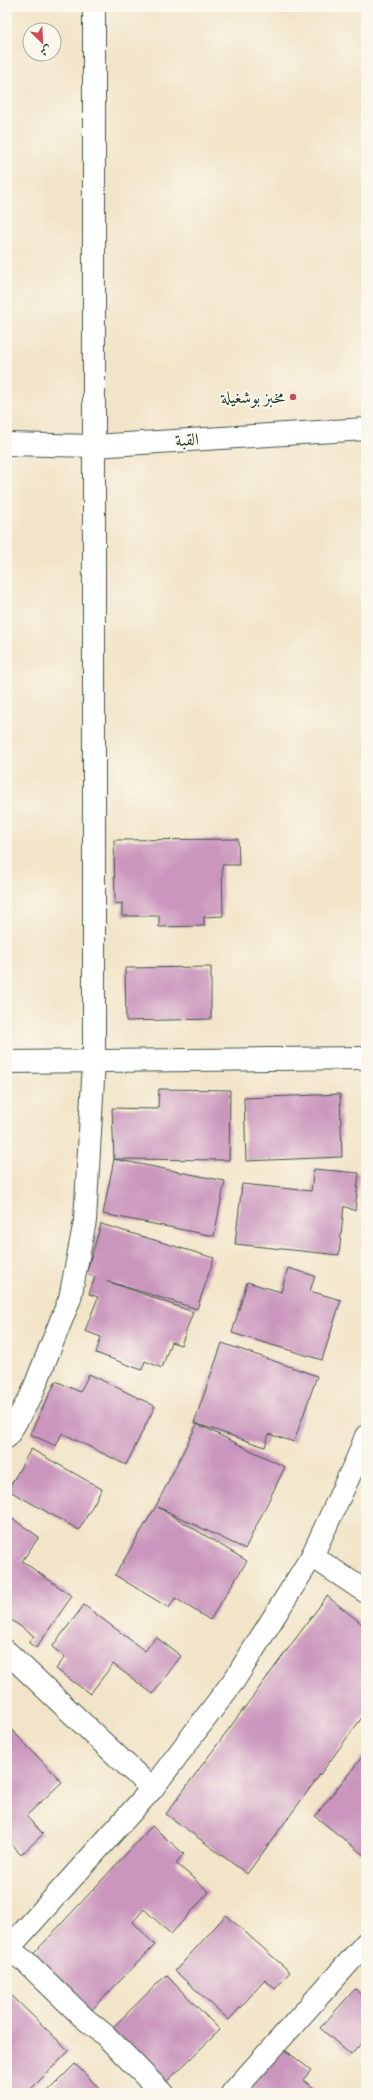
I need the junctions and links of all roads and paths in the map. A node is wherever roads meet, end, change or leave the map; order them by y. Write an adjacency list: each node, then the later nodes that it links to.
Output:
1 (94, 7): 4 (street)
2 (366, 429): 4 (street, القبة)
3 (7, 444): 4 (street, القبة)
4 (94, 446): 6 (street)
5 (366, 1058): 6 (street)
6 (94, 1061): 7 (street); 9 (street)
7 (7, 1062)
8 (366, 1436): 10 (street)
9 (7, 1437)
10 (312, 1556): 11 (street); 13 (street)
11 (366, 1592)
12 (7, 1652): 13 (street)
13 (152, 1789): 15 (street)
14 (366, 1943): 17 (street)
15 (8, 1949): 16 (street)
16 (162, 2093)
17 (232, 2093)

